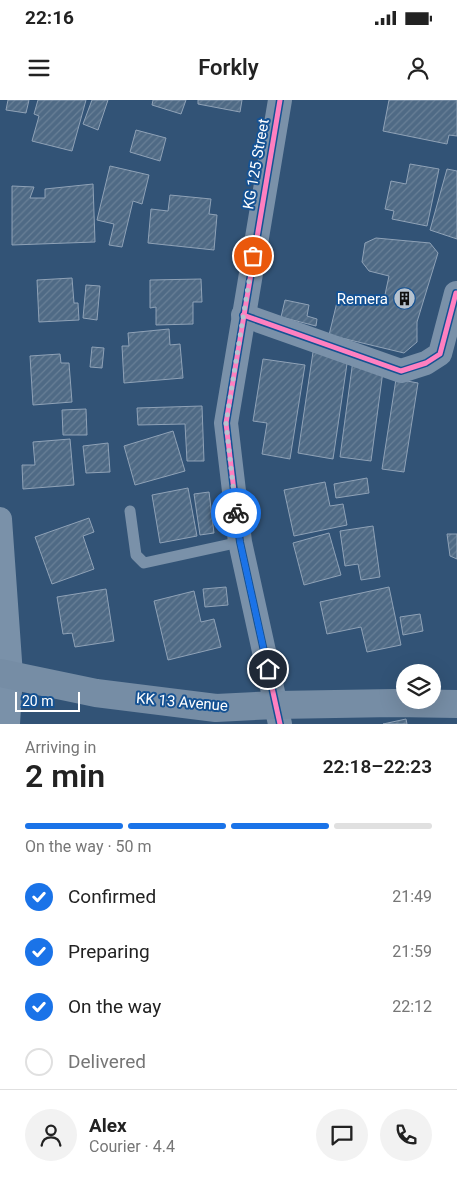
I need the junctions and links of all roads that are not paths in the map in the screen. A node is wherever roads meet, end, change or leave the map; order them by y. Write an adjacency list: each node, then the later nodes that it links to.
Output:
1 (280, 100): 3 (street, KG 125 Street)
2 (456, 294): 3 (street)
3 (243, 315): 6 (street, KG 125 Street)
4 (130, 511): 6 (lane)
5 (0, 519): 7 (street)
6 (240, 542): 9 (street, KG 125 Street)
7 (6, 674): 9 (main road, KK 13 Avenue); 10 (street)
8 (457, 704): 9 (main road, KK 13 Avenue)
9 (278, 714)
10 (8, 724)

